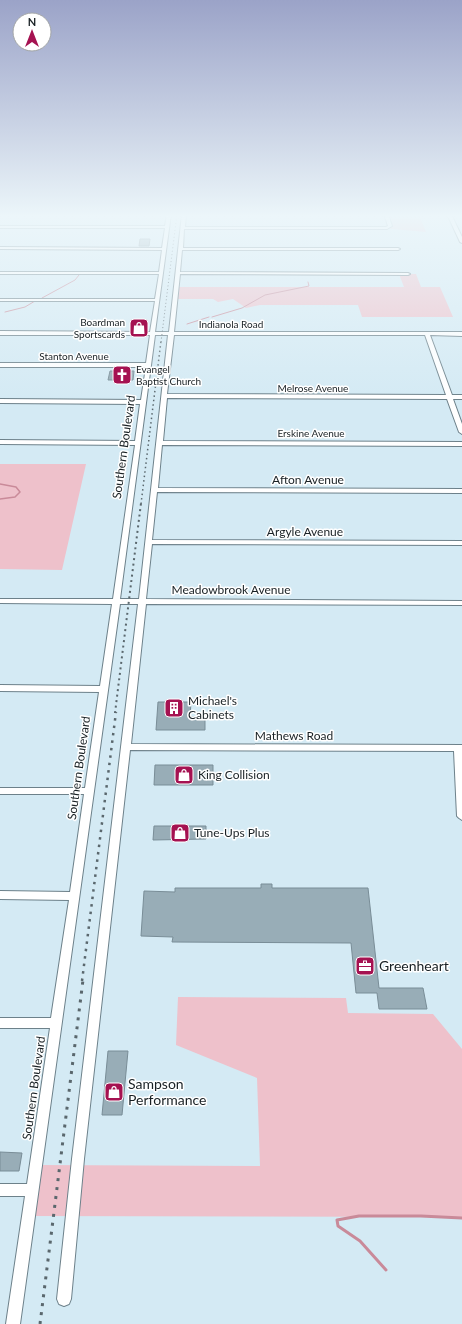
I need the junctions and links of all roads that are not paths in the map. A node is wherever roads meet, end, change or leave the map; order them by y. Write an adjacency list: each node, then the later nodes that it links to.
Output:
1 (160, 276): 4 (street, Southern Boulevard)
2 (178, 276): 7 (street)
3 (0, 300): 4 (street)
4 (156, 300): 6 (street, Southern Boulevard)
5 (0, 333): 6 (street, Indianola Road)
6 (153, 333): 7 (street, Indianola Road); 11 (street, Southern Boulevard)
7 (170, 333): 8 (street, Indianola Road); 12 (street)
8 (427, 334): 9 (street, Indianola Road); 13 (street)
9 (462, 334)
10 (0, 365): 11 (street, Stanton Avenue)
11 (148, 366): 16 (street, Southern Boulevard)
12 (165, 396): 13 (street, Melrose Avenue); 19 (street)
13 (450, 397): 14 (street, Melrose Avenue); 17 (street)
14 (462, 397)
15 (0, 401): 16 (street)
16 (143, 402): 20 (street, Southern Boulevard)
17 (462, 432)
18 (0, 442): 20 (street)
19 (160, 442): 21 (street, Erskine Avenue); 22 (street)
20 (138, 443): 27 (street, Southern Boulevard)
21 (462, 444)
22 (155, 490): 23 (street, Afton Avenue); 24 (street)
23 (462, 491)
24 (149, 542): 25 (street, Argyle Avenue); 28 (street)
25 (462, 543)
26 (0, 601): 27 (street, Meadowbrook Avenue)
27 (116, 602): 28 (street, Meadowbrook Avenue); 31 (street, Southern Boulevard)
28 (142, 602): 29 (street, Meadowbrook Avenue); 32 (street)
29 (462, 603)
30 (0, 688): 31 (street)
31 (104, 688): 35 (street, Southern Boulevard)
32 (127, 747): 33 (street, Mathews Road); 43 (street)
33 (460, 748): 36 (street)
34 (0, 791): 35 (street)
35 (89, 791): 38 (street, Southern Boulevard)
36 (462, 816)
37 (0, 896): 38 (street)
38 (74, 896): 40 (street, Southern Boulevard)
39 (0, 1023): 40 (street)
40 (56, 1023): 42 (street, Southern Boulevard)
41 (0, 1190): 42 (street)
42 (32, 1190): 44 (street, Southern Boulevard)
43 (64, 1299)
44 (13, 1324)

